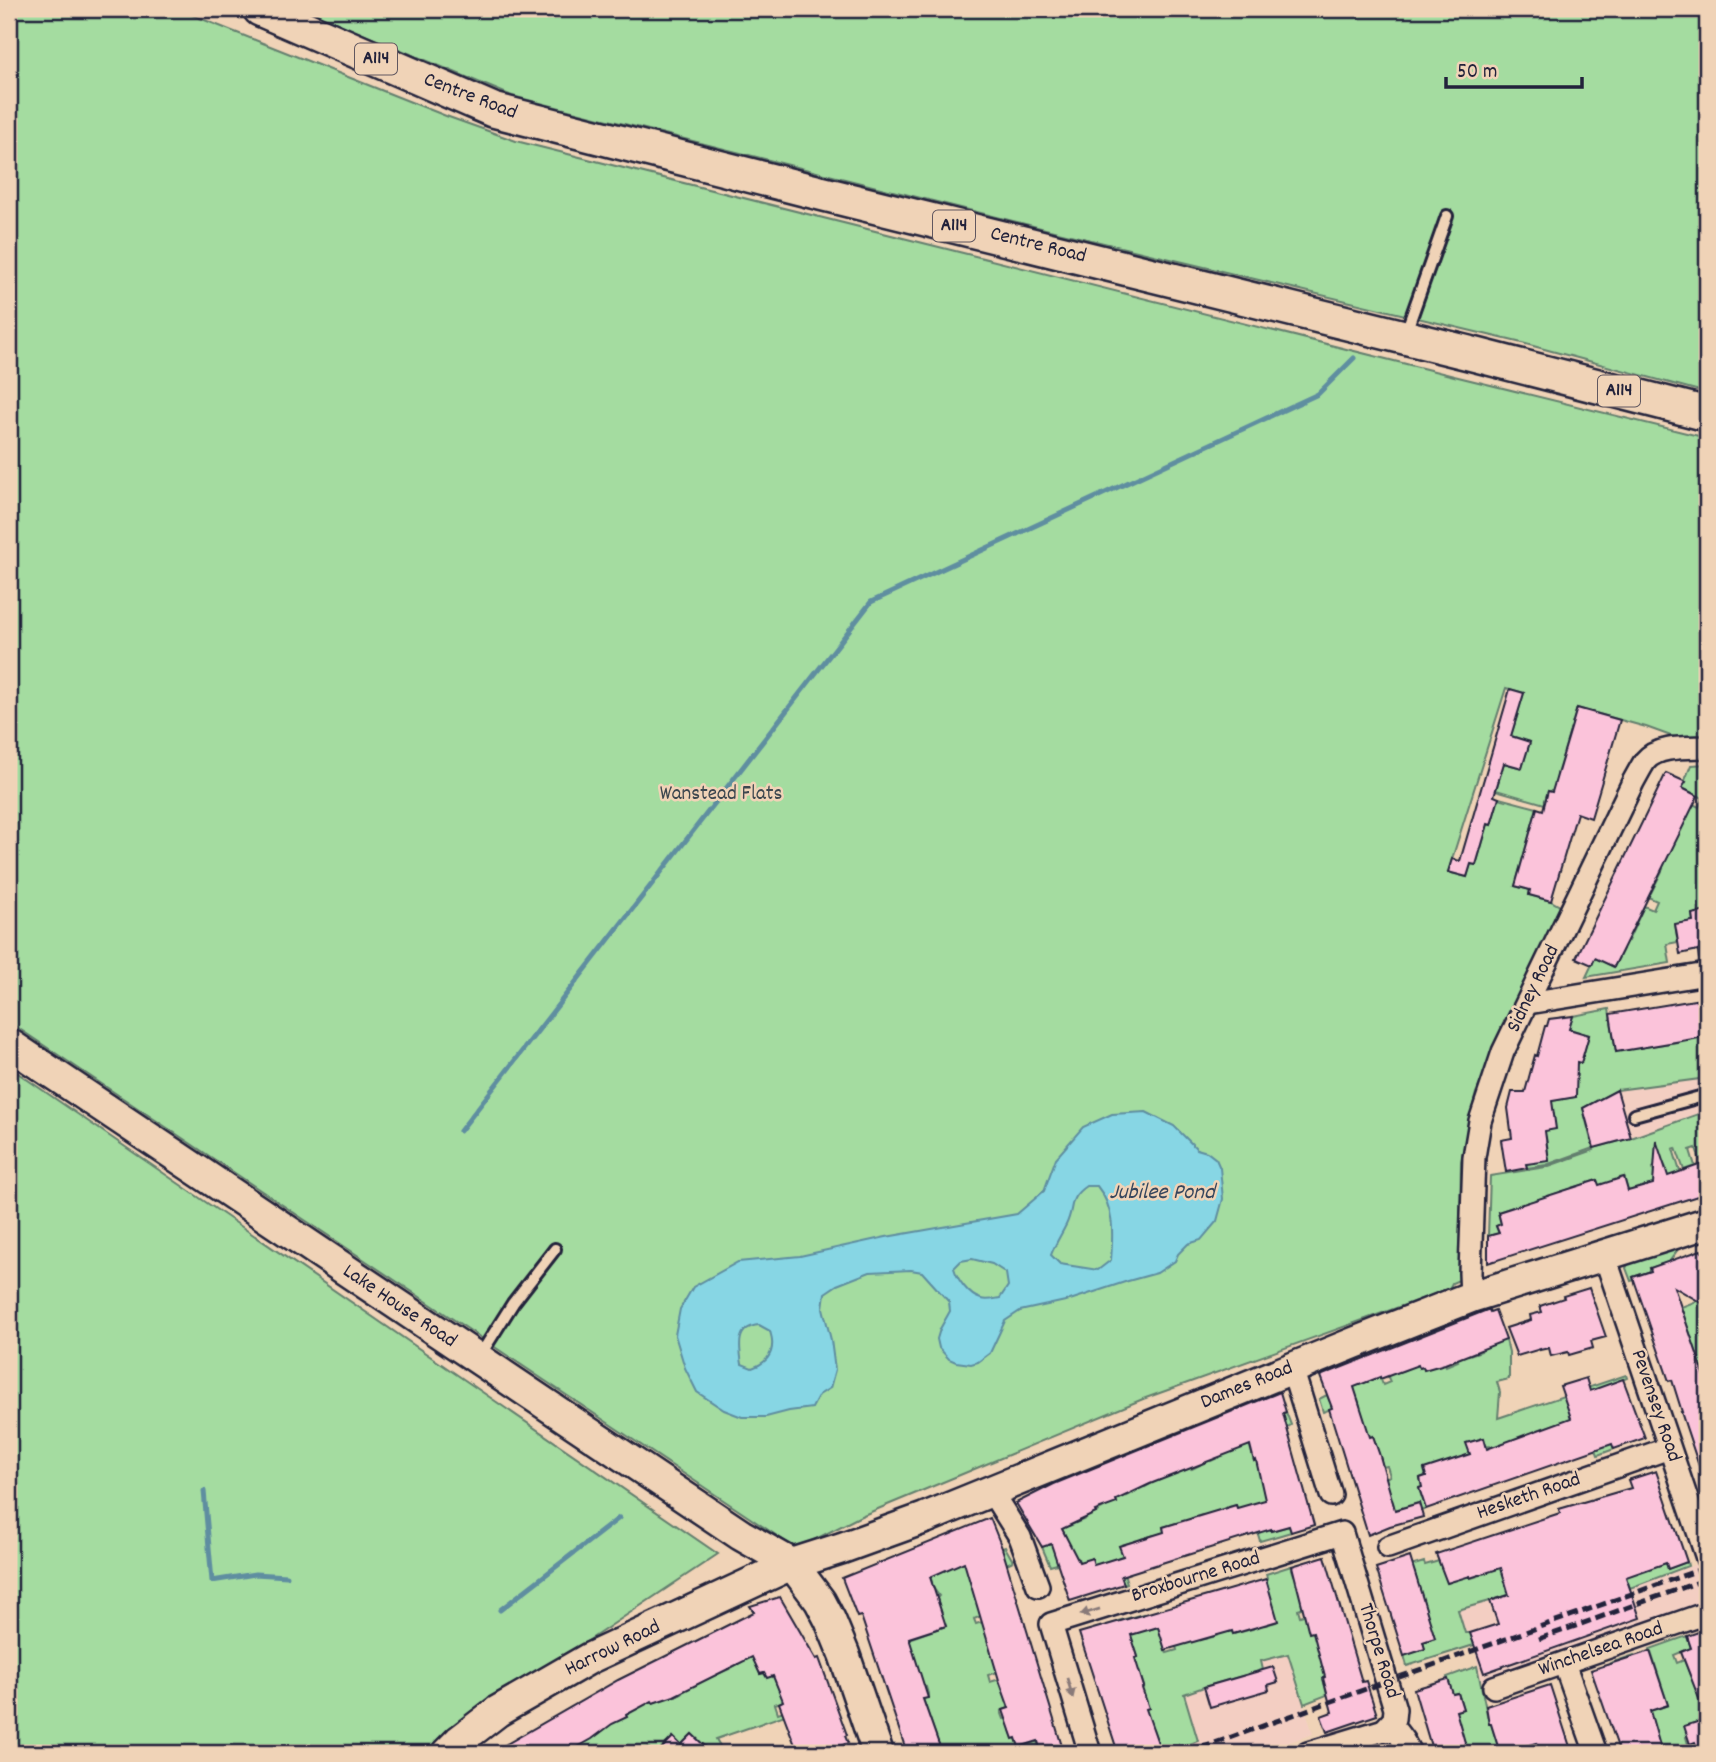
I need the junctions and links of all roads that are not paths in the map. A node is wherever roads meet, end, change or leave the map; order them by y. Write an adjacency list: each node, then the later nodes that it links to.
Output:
1 (260, 9): 3 (main road, Centre Road / A114)
2 (1447, 216): 3 (lane)
3 (1405, 337): 4 (main road, Centre Road / A114)
4 (1707, 414)
5 (1707, 747): 7 (street, Sidney Road)
6 (1707, 974): 7 (street)
7 (1528, 1003): 14 (street, Sidney Road)
8 (9, 1044): 15 (main road, Lake House Road)
9 (1707, 1095): 10 (lane)
10 (1634, 1115)
11 (1707, 1223): 13 (main road, Dames Road)
12 (555, 1250): 15 (lane)
13 (1604, 1254): 14 (main road, Dames Road); 17 (street, Pevensey Road)
14 (1471, 1297): 16 (main road, Dames Road)
15 (478, 1360): 23 (main road, Lake House Road)
16 (1292, 1368): 18 (main road, Dames Road); 19 (street)
17 (1669, 1448): 21 (street, Hesketh Road); 22 (street, Pevensey Road)
18 (991, 1491): 23 (main road, Dames Road); 24 (street)
19 (1331, 1495)
20 (1342, 1533): 28 (street, Thorpe Road); 31 (street, Broxbourne Road, one-way to 31)
21 (1388, 1547)
22 (1707, 1559)
23 (792, 1564): 29 (main road, Harrow Road); 30 (main road)
24 (1038, 1586)
25 (1707, 1613): 26 (street, Winchelsea Road)
26 (1564, 1663): 27 (street, Winchelsea Road); 34 (street)
27 (1494, 1687)
28 (1384, 1731): 32 (street); 33 (street, Thorpe Road)
29 (447, 1753)
30 (878, 1753)
31 (1090, 1753)
32 (1308, 1753)
33 (1410, 1753)
34 (1596, 1753)

